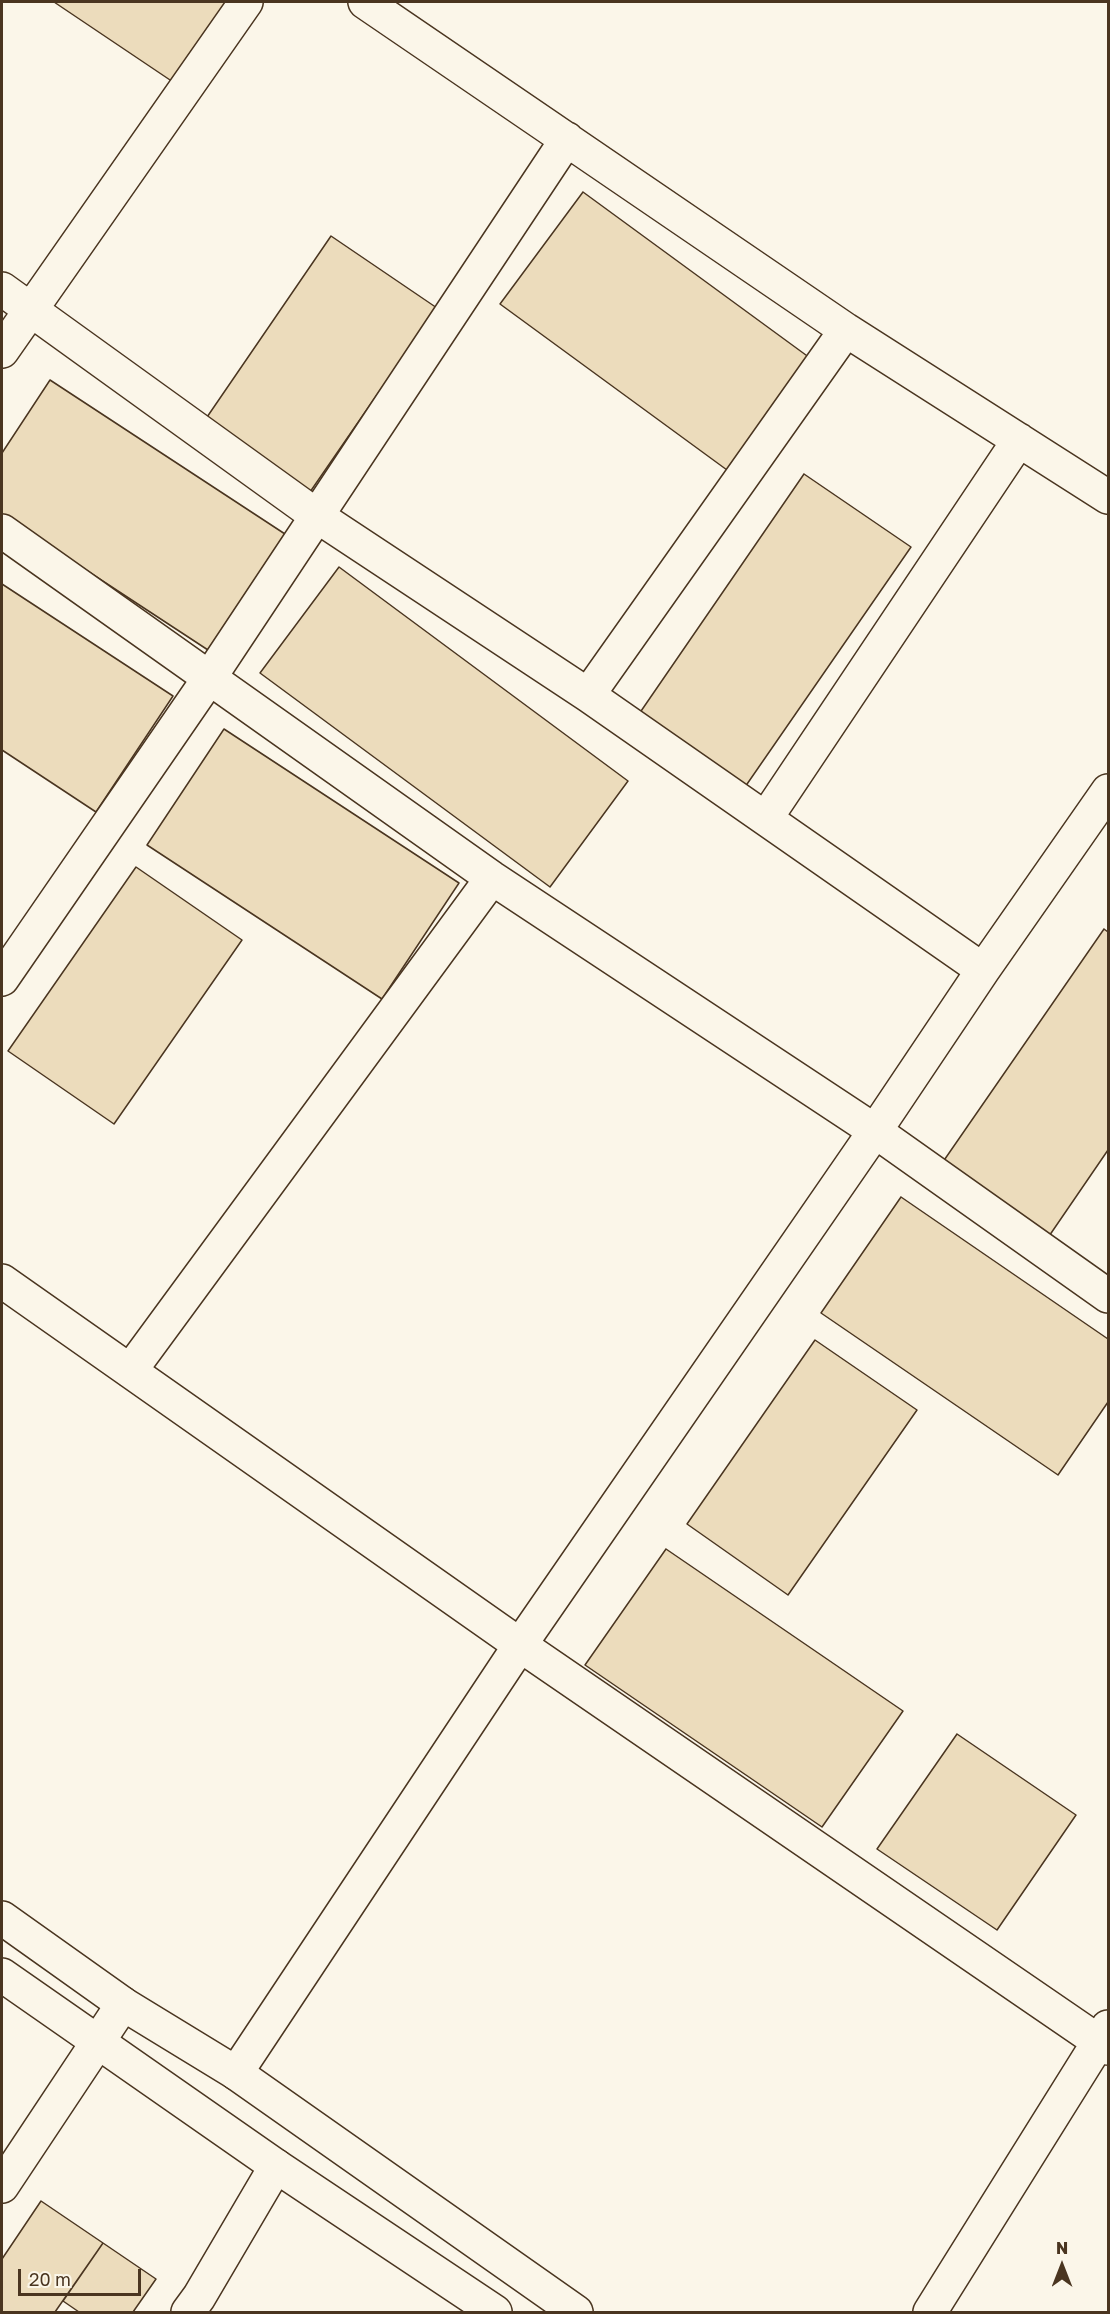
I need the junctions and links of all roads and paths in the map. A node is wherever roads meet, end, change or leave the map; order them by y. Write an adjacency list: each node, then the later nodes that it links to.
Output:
1 (246, 2): 5 (street)
2 (365, 2): 3 (street)
3 (567, 139): 6 (street); 10 (street)
4 (2, 289): 5 (street)
5 (31, 309): 7 (street); 10 (street)
6 (846, 330): 8 (street); 13 (street)
7 (2, 351)
8 (1019, 440): 9 (street); 15 (street)
9 (1108, 497)
10 (317, 516): 12 (street); 13 (street)
11 (2, 531): 12 (street)
12 (210, 677): 16 (street); 18 (street)
13 (588, 695): 15 (street)
14 (1108, 791): 17 (street)
15 (766, 818): 17 (street)
16 (492, 878): 19 (street); 22 (street)
17 (983, 970): 19 (street)
18 (2, 979)
19 (875, 1131): 21 (street); 23 (street)
20 (2, 1281): 22 (street)
21 (1108, 1296)
22 (130, 1371): 23 (street)
23 (520, 1645): 27 (street); 29 (street)
24 (2, 1918): 26 (street)
25 (2, 1975): 28 (street)
26 (123, 2004): 28 (street); 29 (street)
27 (1105, 2039): 35 (street)
28 (98, 2042): 30 (street); 31 (street)
29 (236, 2073): 34 (street)
30 (276, 2166): 32 (street); 33 (street)
31 (2, 2186)
32 (188, 2313)
33 (495, 2313)
34 (576, 2313)
35 (930, 2313)

